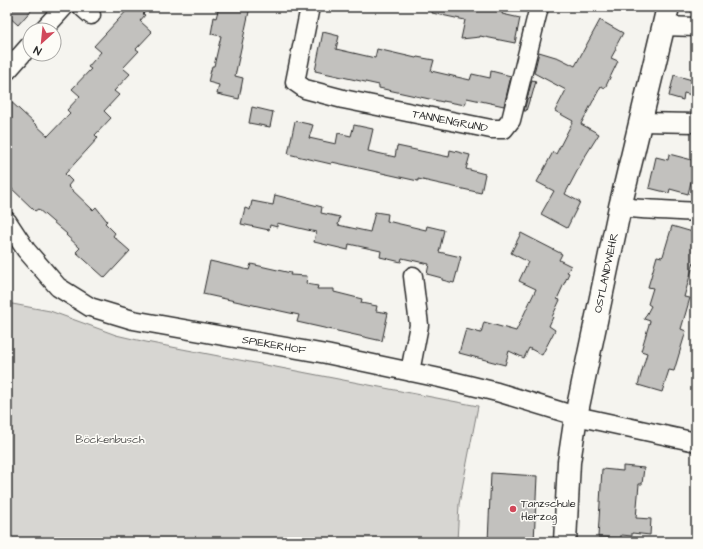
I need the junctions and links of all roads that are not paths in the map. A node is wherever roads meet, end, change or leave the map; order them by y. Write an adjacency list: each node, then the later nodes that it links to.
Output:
1 (64, 7): 5 (street)
2 (310, 7): 3 (street, TANNENGRUND)
3 (539, 7)
4 (665, 17): 6 (street); 9 (street, OSTLANDWEHR)
5 (50, 22)
6 (696, 27)
7 (22, 53): 8 (street)
8 (7, 71)
9 (640, 122): 10 (street); 11 (street, OSTLANDWEHR)
10 (696, 123)
11 (620, 207): 12 (street); 16 (street, OSTLANDWEHR)
12 (696, 212)
13 (7, 221): 15 (street, SPIEKERHOF)
14 (414, 276): 15 (street)
15 (410, 372): 16 (street, SPIEKERHOF)
16 (576, 416): 17 (street, SPIEKERHOF); 18 (street, OSTLANDWEHR)
17 (696, 442)
18 (565, 542)

